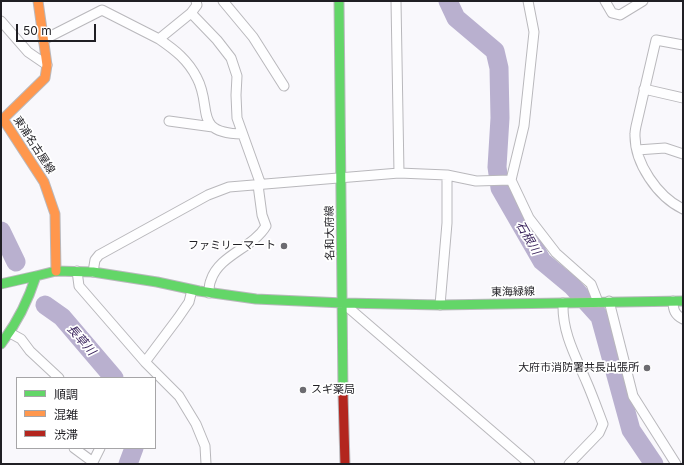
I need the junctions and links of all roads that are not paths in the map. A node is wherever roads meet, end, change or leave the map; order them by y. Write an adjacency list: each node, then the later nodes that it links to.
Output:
1 (38, 1): 12 (main road)
2 (196, 1): 10 (street)
3 (223, 1): 16 (street)
4 (339, 1): 27 (main road, 名和大府線)
5 (396, 1): 25 (street)
6 (528, 1): 28 (street)
7 (605, 1): 8 (street)
8 (643, 1)
9 (102, 6): 12 (street); 13 (street)
10 (191, 13): 13 (street); 22 (street)
11 (1, 21): 15 (street)
12 (43, 40): 15 (main road)
13 (159, 40): 21 (street)
14 (683, 45): 17 (street)
15 (47, 66): 19 (main road, 東浦名古屋線)
16 (284, 86)
17 (644, 89): 18 (street); 23 (street)
18 (683, 98)
19 (2, 118): 31 (main road, 東浦名古屋線)
20 (169, 121): 21 (street)
21 (213, 127): 22 (street)
22 (242, 134): 29 (street)
23 (637, 150): 24 (street); 30 (street)
24 (683, 154)
25 (399, 173): 26 (street); 27 (street)
26 (447, 176): 28 (street); 44 (street)
27 (341, 178): 29 (street); 42 (main road, 名和大府線)
28 (511, 180): 41 (street)
29 (259, 185): 33 (street); 37 (street)
30 (683, 209)
31 (56, 271): 32 (main road); 34 (main road)
32 (77, 271): 33 (main road); 48 (street)
33 (93, 272): 36 (main road)
34 (36, 276): 35 (main road); 46 (main road)
35 (1, 284)
36 (192, 290): 37 (main road); 48 (street)
37 (209, 293): 42 (main road)
38 (609, 301): 39 (main road, 東海緑線); 41 (main road, 東海緑線); 57 (street)
39 (673, 301): 40 (main road, 東海緑線); 45 (street)
40 (683, 301)
41 (597, 302): 43 (main road, 東海緑線)
42 (343, 303): 44 (main road, 東海緑線); 54 (main road, 名和大府線); 55 (street)
43 (568, 303): 44 (main road, 東海緑線); 56 (street)
44 (440, 305)
45 (683, 319)
46 (10, 333): 47 (main road); 49 (street)
47 (1, 344)
48 (145, 362): 53 (street)
49 (58, 377)
50 (75, 449): 52 (street)
51 (100, 449): 52 (street)
52 (93, 463)
53 (206, 464)
54 (345, 464)
55 (530, 464)
56 (569, 464)
57 (676, 464)

